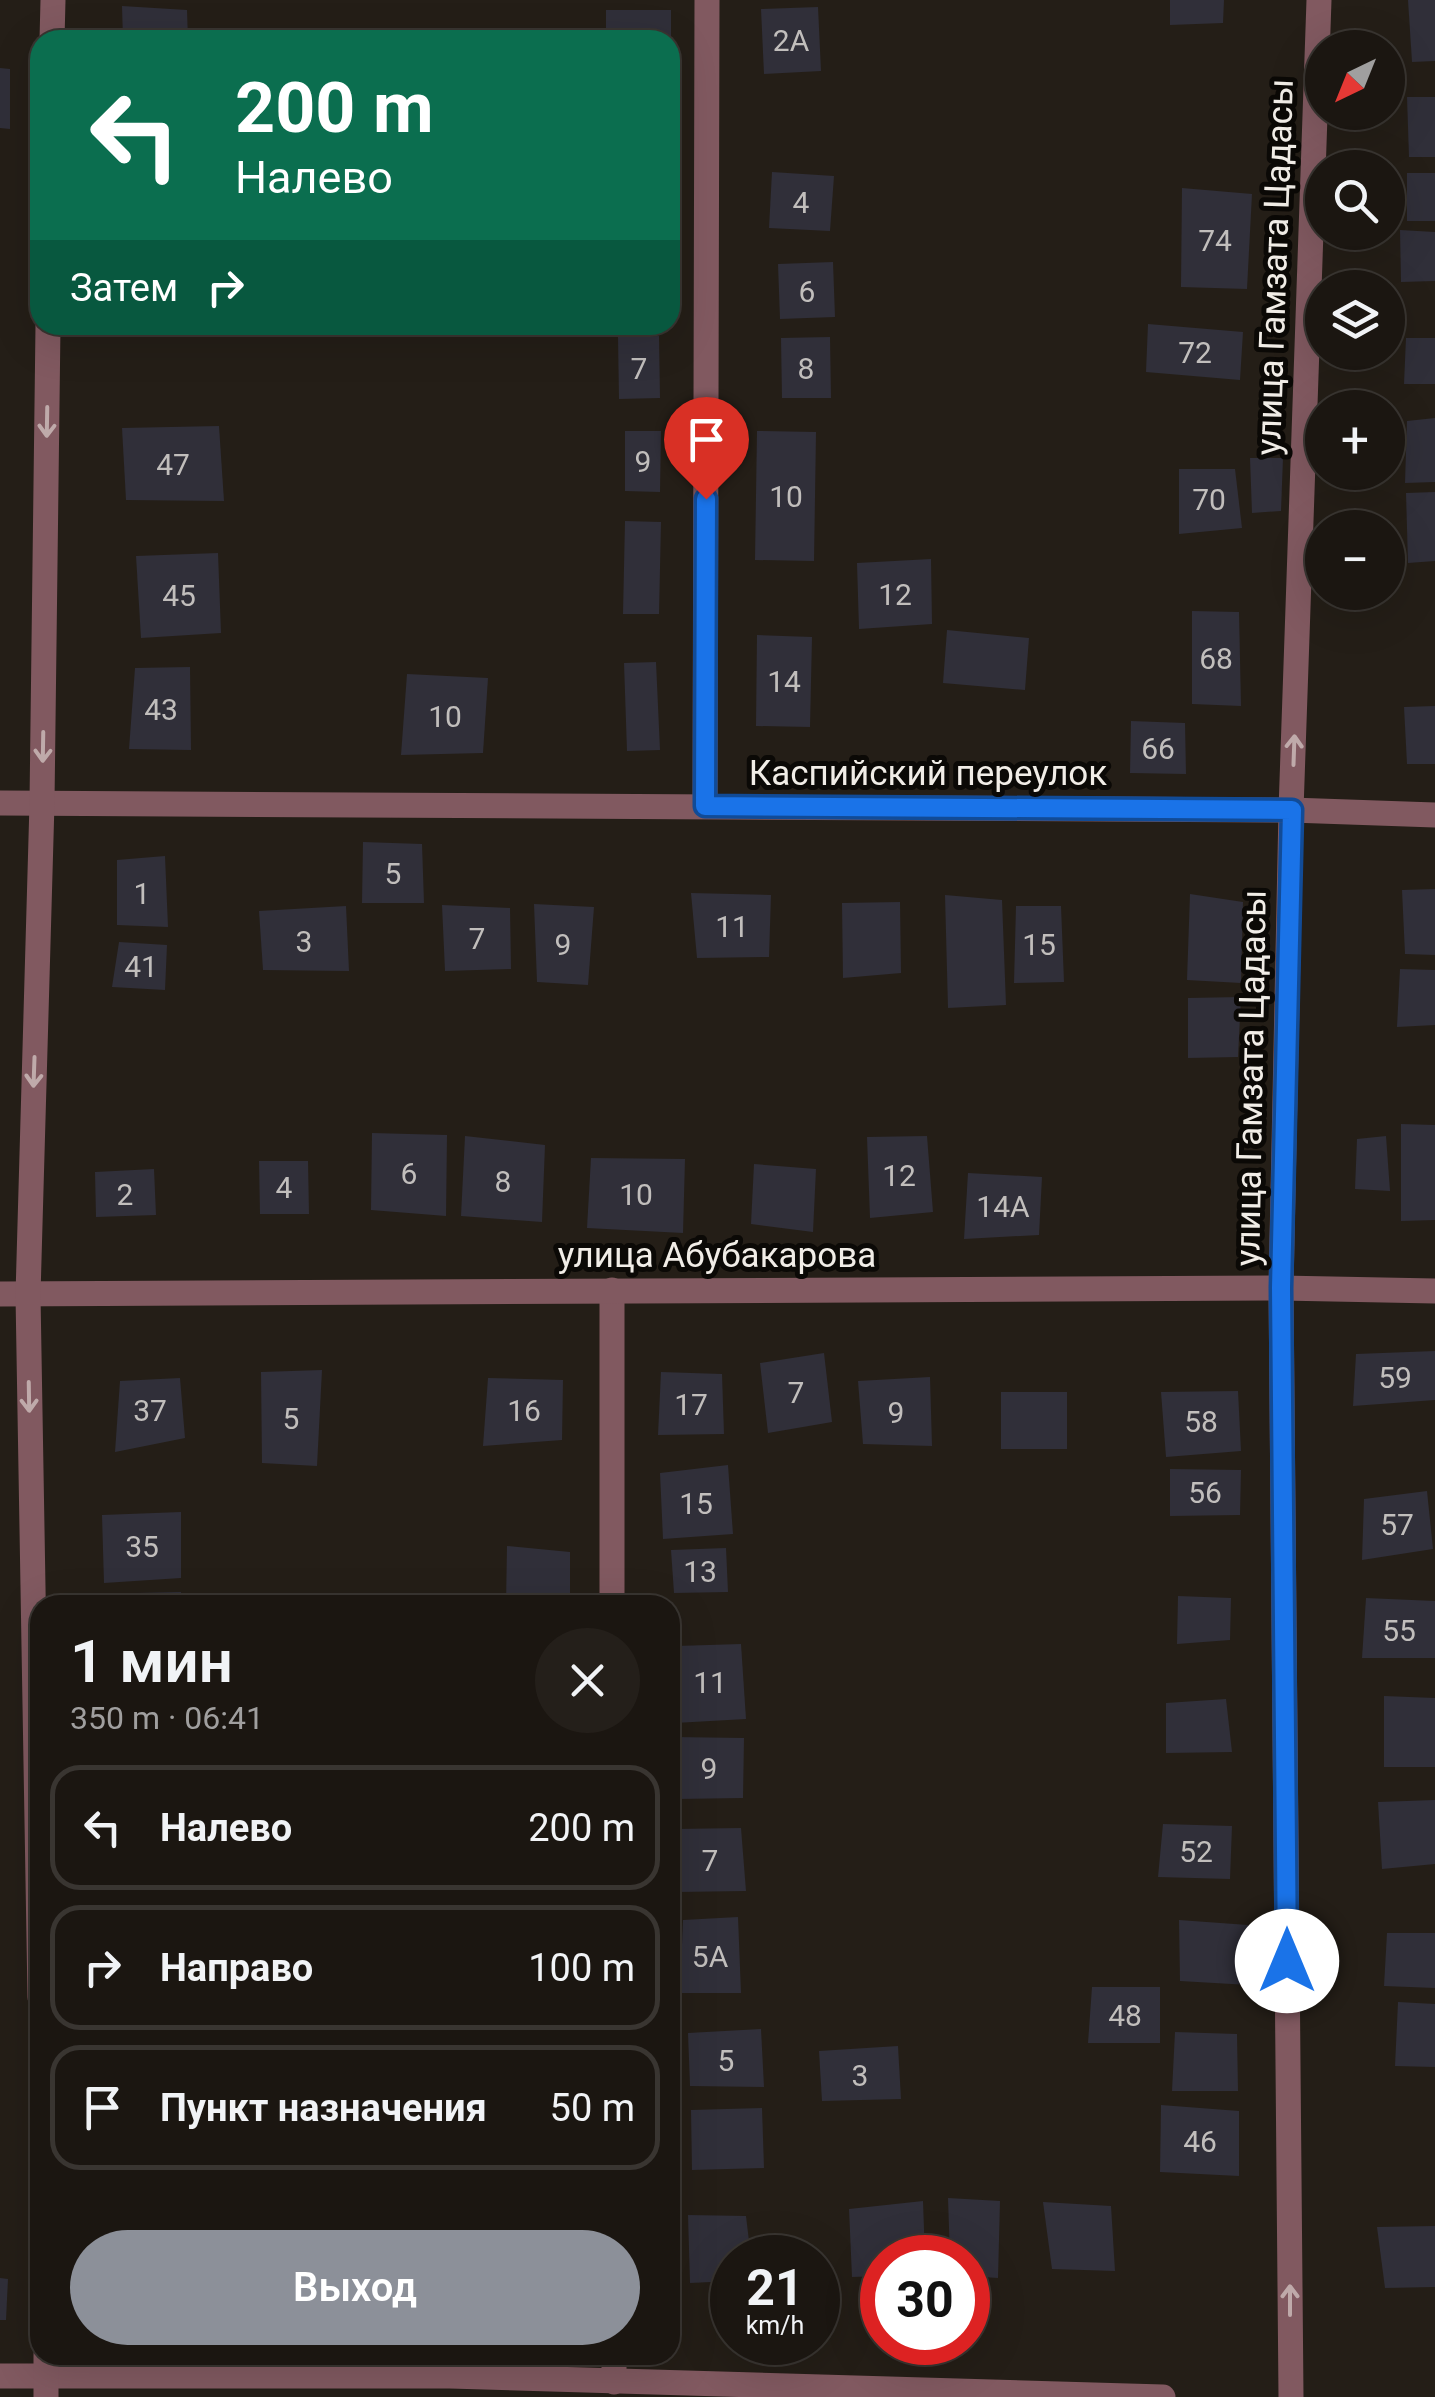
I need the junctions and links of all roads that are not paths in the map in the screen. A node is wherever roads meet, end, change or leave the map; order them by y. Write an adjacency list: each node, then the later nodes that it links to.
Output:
1 (53, 0): 4 (street)
2 (707, 0): 8 (street)
3 (1320, 0): 9 (street, улица Гамзата Цадасы, one-way to 3)
4 (52, 30)
5 (48, 335): 7 (street, one-way to 7)
6 (0, 803): 7 (street, Каспийский переулок)
7 (42, 803): 8 (street, Каспийский переулок); 15 (street, one-way to 15)
8 (705, 806): 9 (street, Каспийский переулок)
9 (1292, 810): 10 (street, Каспийский переулок); 11 (street, улица Гамзата Цадасы)
10 (1435, 815)
11 (1281, 1288): 12 (street, улица Абубакарова); 13 (street, улица Абубакарова); 24 (street, улица Гамзата Цадасы, one-way to 11)
12 (612, 1290): 15 (street, улица Абубакарова); 17 (street)
13 (1435, 1291)
14 (0, 1294): 15 (street, улица Абубакарова)
15 (28, 1295): 16 (street, one-way to 16)
16 (33, 1595)
17 (612, 1595)
18 (614, 2365): 21 (street)
19 (0, 2376): 20 (street)
20 (46, 2376): 22 (street)
21 (614, 2382): 22 (street); 23 (street)
22 (451, 2387)
23 (1162, 2397)
24 (1291, 2397)

